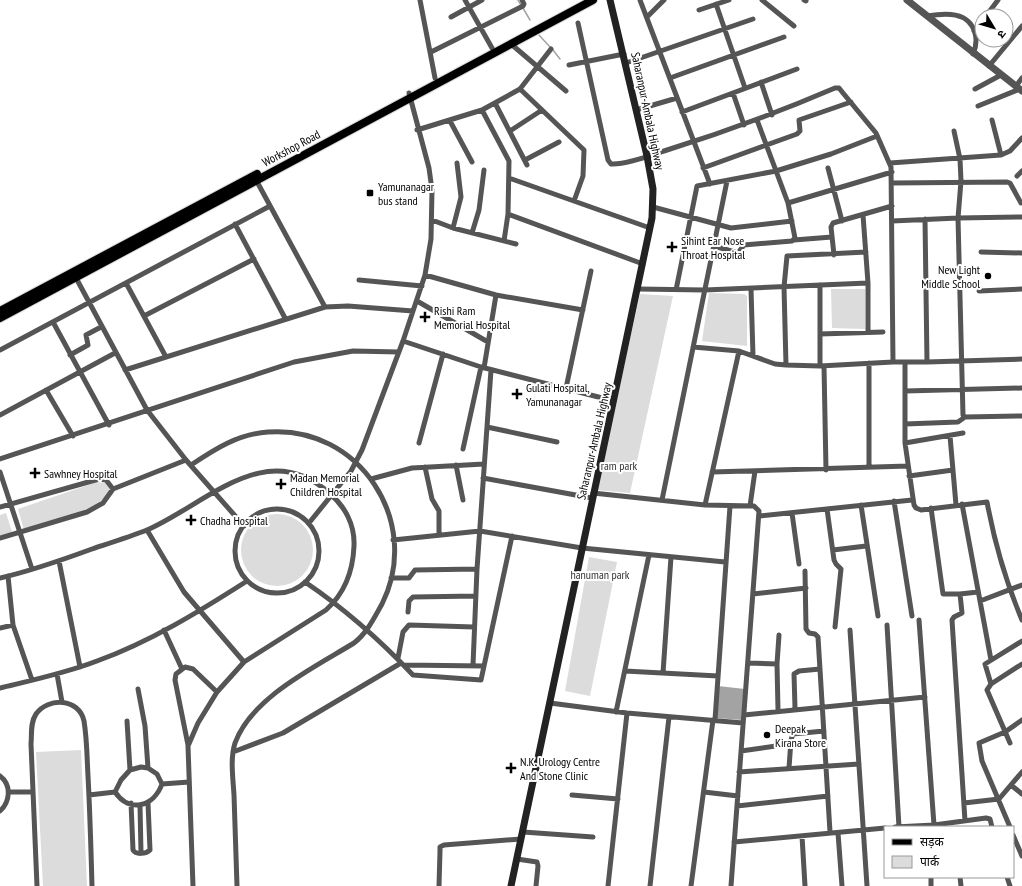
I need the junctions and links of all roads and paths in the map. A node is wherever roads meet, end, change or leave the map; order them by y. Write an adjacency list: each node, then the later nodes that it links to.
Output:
1 (420, 0): 31 (street)
2 (465, 0): 14 (street)
3 (482, 0): 14 (street)
4 (582, 0): 28 (main road, Workshop Road)
5 (593, 0): 27 (main road, Workshop Road)
6 (610, 0): 33 (main road, Saharanpur-Ambala Highway)
7 (640, 0): 18 (street)
8 (664, 0): 18 (street)
9 (729, 0): 13 (street)
10 (762, 0): 22 (street)
11 (911, 1): 16 (street)
12 (522, 4): 21 (street)
13 (716, 4): 15 (street); 24 (street)
14 (469, 7): 17 (street); 21 (street)
15 (699, 10)
16 (927, 16): 25 (street); 34 (street)
17 (451, 17)
18 (646, 17): 32 (street)
19 (753, 19): 24 (street)
20 (578, 23): 36 (street)
21 (480, 26): 28 (street); 31 (street)
22 (794, 26)
23 (1022, 26): 39 (street)
24 (725, 29): 32 (street); 35 (street)
25 (974, 31)
26 (784, 37): 35 (street)
27 (511, 44): 40 (street); 53 (main road, Workshop Road)
28 (492, 48): 43 (main road, Workshop Road)
29 (975, 48): 34 (street)
30 (551, 49): 40 (street)
31 (431, 52): 43 (street)
32 (660, 52): 37 (street); 44 (street)
33 (624, 54): 36 (street); 37 (main road, Saharanpur-Ambala Highway)
34 (973, 54): 39 (street)
35 (734, 55): 44 (street); 47 (street)
36 (586, 62): 38 (street); 76 (street)
37 (626, 62): 60 (main road, Saharanpur-Ambala Highway)
38 (569, 65)
39 (989, 66): 42 (street)
40 (538, 67): 48 (street); 51 (street)
41 (797, 69): 46 (street)
42 (1001, 75): 49 (street); 50 (street)
43 (435, 78): 53 (main road, Workshop Road)
44 (670, 78): 54 (street)
45 (1022, 78): 50 (street)
46 (762, 82): 47 (street); 62 (street)
47 (745, 88): 52 (street)
48 (520, 89): 56 (street); 59 (street)
49 (975, 89)
50 (1019, 89): 57 (street)
51 (566, 91)
52 (733, 93): 61 (street); 66 (street)
53 (409, 95): 67 (street); 88 (main road, Workshop Road)
54 (677, 98): 60 (street); 61 (street)
55 (852, 102): 62 (street); 70 (street); 74 (street)
56 (495, 103): 58 (street); 68 (street)
57 (978, 106)
58 (482, 110): 65 (street); 89 (street)
59 (542, 110): 68 (street); 95 (street)
60 (636, 110): 76 (main road, Saharanpur-Ambala Highway)
61 (682, 112): 73 (street)
62 (772, 115): 63 (street)
63 (757, 120): 66 (street); 74 (street)
64 (992, 120): 75 (street)
65 (450, 121): 67 (street); 78 (street)
66 (744, 125): 73 (street)
67 (417, 130): 106 (street)
68 (510, 131): 72 (street)
69 (954, 131): 77 (street)
70 (877, 136): 80 (street); 85 (street)
71 (1022, 138): 75 (street)
72 (559, 142)
73 (693, 142): 76 (street); 81 (street)
74 (767, 144): 81 (street); 85 (street)
75 (1001, 155): 77 (street)
76 (647, 156): 100 (main road, Saharanpur-Ambala Highway)
77 (960, 159): 80 (street); 91 (street)
78 (472, 162)
79 (457, 163): 113 (street)
80 (890, 163): 86 (street)
81 (703, 168): 93 (street)
82 (828, 168): 94 (street)
83 (484, 170): 115 (street)
84 (1022, 170): 87 (street)
85 (776, 171): 90 (street); 96 (street)
86 (892, 172): 92 (street); 94 (street)
87 (1017, 176)
88 (255, 178): 98 (street); 128 (main road, Workshop Road)
89 (509, 178): 95 (street); 101 (street)
90 (728, 181): 93 (street); 112 (street)
91 (961, 181): 92 (street); 97 (street); 105 (street)
92 (892, 183): 99 (street)
93 (710, 184): 104 (street)
94 (834, 189): 96 (street); 109 (street)
95 (574, 201): 114 (street)
96 (788, 203): 108 (street)
97 (1022, 204)
98 (270, 206): 111 (street); 145 (street)
99 (892, 206): 102 (street); 110 (street)
100 (653, 207): 104 (street); 114 (main road, Saharanpur-Ambala Highway)
101 (508, 214): 118 (street); 126 (street)
102 (863, 215): 109 (street); 121 (street)
103 (1022, 217): 105 (street)
104 (692, 218): 112 (street); 139 (street)
105 (958, 218): 107 (street); 172 (street)
106 (432, 220): 113 (street); 129 (street)
107 (925, 220): 110 (street); 171 (street)
108 (792, 221): 112 (street); 117 (street)
109 (842, 221): 116 (street)
110 (892, 221): 169 (street)
111 (235, 224): 125 (street); 132 (street)
112 (718, 225): 120 (street)
113 (453, 228): 115 (street)
114 (650, 228): 126 (main road, Saharanpur-Ambala Highway)
115 (472, 233): 118 (street)
116 (832, 237): 117 (street); 124 (street)
117 (794, 240): 120 (street)
118 (504, 241): 119 (street)
119 (516, 244)
120 (714, 246): 140 (street)
121 (866, 252): 124 (street); 131 (street)
122 (981, 252): 123 (street)
123 (1022, 253)
124 (834, 254): 135 (street)
125 (254, 259): 149 (street); 151 (street)
126 (643, 264): 137 (main road, Saharanpur-Ambala Highway)
127 (591, 271): 147 (street)
128 (74, 274): 144 (street); 146 (main road, Workshop Road); 150 (main road, Workshop Road)
129 (424, 275): 134 (street); 142 (street)
130 (359, 280): 134 (street)
131 (868, 283): 133 (street); 154 (street)
132 (126, 284): 144 (street); 149 (street)
133 (820, 285): 135 (street); 156 (street)
134 (422, 286): 143 (street)
135 (784, 286): 136 (street); 174 (street)
136 (751, 288): 140 (street); 166 (street)
137 (638, 289): 139 (street); 185 (main road, Saharanpur-Ambala Highway)
138 (1022, 289): 141 (street)
139 (676, 290): 140 (street)
140 (705, 290): 159 (street)
141 (979, 291)
142 (496, 295): 147 (street); 158 (street)
143 (417, 301): 148 (street); 158 (street)
144 (89, 303): 152 (street); 153 (street)
145 (325, 307): 148 (street); 151 (street)
146 (2, 308)
147 (583, 310): 180 (street)
148 (413, 312): 157 (street)
149 (144, 316): 167 (street)
150 (0, 318)
151 (285, 318): 167 (street)
152 (53, 322): 160 (street); 165 (street)
153 (101, 327): 163 (street); 165 (street)
154 (868, 332): 155 (street); 156 (street)
155 (883, 332)
156 (820, 334): 175 (street)
157 (403, 341): 162 (street); 164 (street)
158 (488, 342): 176 (street)
159 (694, 347): 161 (street); 222 (street)
160 (0, 350)
161 (739, 351): 166 (street); 213 (street)
162 (399, 352): 186 (street); 202 (street)
163 (115, 353): 177 (street); 179 (street)
164 (443, 354): 176 (street); 197 (street)
165 (70, 355): 179 (street)
166 (753, 356): 174 (street)
167 (166, 357): 177 (street)
168 (1022, 359): 172 (street)
169 (893, 362): 170 (street); 173 (street)
170 (905, 362): 171 (street); 184 (street)
171 (927, 362): 172 (street)
172 (963, 362): 182 (street)
173 (869, 364): 175 (street); 208 (street)
174 (786, 366): 175 (street)
175 (822, 366): 209 (street)
176 (482, 368): 178 (street); 199 (street)
177 (125, 370): 186 (street)
178 (491, 370): 180 (street); 192 (street)
179 (80, 372): 183 (street); 191 (street)
180 (566, 388): 185 (street)
181 (1022, 388): 182 (street)
182 (963, 389): 184 (street); 189 (street)
183 (46, 390): 187 (street); 194 (street)
184 (905, 391): 190 (street)
185 (614, 401): 220 (main road, Saharanpur-Ambala Highway)
186 (147, 410): 191 (street); 201 (street)
187 (0, 415)
188 (1022, 416): 189 (street)
189 (965, 417): 190 (street)
190 (905, 424): 198 (street)
191 (109, 425): 194 (street)
192 (487, 427): 196 (street); 203 (street)
193 (963, 434): 195 (street)
194 (73, 436): 200 (street)
195 (950, 436): 198 (street); 210 (street)
196 (557, 442)
197 (419, 443)
198 (905, 443): 206 (street)
199 (463, 449)
200 (0, 459)
201 (186, 460): 204 (street); 217 (street)
202 (356, 462): 204 (street); 216 (street); 219 (street)
203 (484, 464): 205 (street); 215 (street)
204 (191, 465): 218 (street)
205 (456, 465): 207 (street); 221 (street)
206 (908, 466): 208 (street); 214 (street)
207 (425, 467): 216 (street); 242 (street)
208 (869, 467): 209 (street)
209 (826, 470): 211 (street)
210 (953, 470): 214 (street); 229 (street)
211 (756, 471): 213 (street); 231 (street)
212 (0, 472): 227 (street)
213 (712, 472): 228 (street)
214 (909, 476): 223 (street)
215 (483, 478): 220 (street); 240 (street)
216 (372, 479): 245 (street)
217 (113, 489): 227 (street); 241 (street)
218 (214, 492): 219 (street); 238 (street); 239 (street)
219 (332, 495): 237 (street); 270 (street)
220 (593, 496): 222 (street); 247 (main road, Saharanpur-Ambala Highway)
221 (464, 500)
222 (662, 500): 228 (street)
223 (912, 500): 224 (street); 233 (street)
224 (894, 501): 225 (street); 274 (street)
225 (861, 504): 234 (street); 246 (street)
226 (962, 504): 229 (street); 264 (street); 265 (street)
227 (11, 505): 232 (street); 241 (street)
228 (705, 505): 230 (street)
229 (956, 505): 233 (street)
230 (730, 506): 231 (street); 252 (street)
231 (750, 506): 236 (street)
232 (0, 507)
233 (931, 508): 267 (street)
234 (827, 509): 235 (street); 248 (street)
235 (792, 513): 236 (street); 253 (street)
236 (760, 516): 266 (street)
237 (309, 523): 238 (street); 261 (street)
238 (244, 526): 260 (street)
239 (147, 530): 251 (street); 271 (street)
240 (480, 531): 242 (street); 243 (street); 255 (street)
241 (21, 533): 244 (street); 254 (street)
242 (439, 535): 245 (street)
243 (512, 536): 247 (street); 295 (street)
244 (0, 538)
245 (393, 540): 259 (street)
246 (866, 546): 248 (street); 273 (street)
247 (582, 548): 249 (street); 312 (main road, Saharanpur-Ambala Highway)
248 (833, 550): 280 (street)
249 (649, 555): 250 (street); 299 (street)
250 (671, 557): 252 (street); 300 (street)
251 (59, 561): 254 (street); 296 (street)
252 (726, 562): 302 (street)
253 (799, 564)
254 (32, 569): 257 (street)
255 (477, 569): 259 (street); 268 (street)
256 (805, 570): 263 (street)
257 (8, 576): 258 (street); 277 (street)
258 (0, 578)
259 (391, 578): 282 (street)
260 (247, 580): 261 (street); 271 (street)
261 (305, 582): 270 (street)
262 (1022, 585): 264 (street)
263 (806, 588): 266 (street); 298 (street)
264 (1010, 591): 269 (street); 276 (street)
265 (978, 592): 267 (street); 269 (street)
266 (753, 594): 290 (street)
267 (960, 594): 355 (street)
268 (476, 596): 272 (street); 279 (street)
269 (980, 601): 288 (street)
270 (335, 602): 282 (street); 289 (street)
271 (199, 612): 283 (street); 289 (street)
272 (408, 612)
273 (878, 616)
274 (912, 616)
275 (919, 620): 308 (street)
276 (1022, 620)
277 (14, 625): 281 (street); 303 (street)
278 (887, 625): 309 (street)
279 (474, 627): 287 (street); 294 (street)
280 (835, 627)
281 (0, 628)
282 (367, 629): 287 (street); 330 (street)
283 (164, 630): 296 (street); 297 (street)
284 (850, 630): 311 (street)
285 (778, 635): 292 (street)
286 (1022, 641): 288 (street)
287 (398, 658): 291 (street)
288 (991, 660): 304 (street)
289 (244, 662): 307 (street)
290 (748, 663): 292 (street); 318 (street)
291 (403, 664): 294 (street); 295 (street); 330 (street)
292 (777, 664): 315 (street)
293 (1022, 664): 304 (street)
294 (473, 665): 295 (street)
295 (484, 666)
296 (80, 667): 301 (street)
297 (182, 668): 307 (street); 328 (street)
298 (820, 669): 313 (street); 314 (street)
299 (625, 671): 300 (street); 316 (street)
300 (663, 673): 302 (street)
301 (57, 674): 303 (street); 310 (street)
302 (718, 676): 320 (street)
303 (32, 680): 305 (street)
304 (991, 684): 325 (street)
305 (0, 688)
306 (138, 689): 333 (street)
307 (217, 692): 328 (street)
308 (925, 697): 309 (street); 362 (street)
309 (890, 700): 311 (street); 361 (street)
310 (62, 702): 343 (street); 347 (street)
311 (856, 702): 313 (street); 331 (street)
312 (550, 703): 316 (street); 370 (main road, Saharanpur-Ambala Highway)
313 (822, 706): 314 (street); 324 (street)
314 (795, 708): 315 (street)
315 (778, 710): 318 (street)
316 (616, 712): 317 (street)
317 (627, 713): 319 (street); 351 (street)
318 (744, 715): 323 (street)
319 (669, 717): 320 (street); 386 (street)
320 (714, 720): 323 (street); 345 (street)
321 (1022, 720): 325 (street)
322 (127, 721): 335 (street)
323 (743, 723): 329 (street)
324 (824, 731): 327 (street); 332 (street)
325 (1004, 732): 326 (street); 352 (street)
326 (1010, 743)
327 (790, 744): 329 (street); 334 (street)
328 (188, 746): 339 (street)
329 (741, 751): 336 (street)
330 (233, 752): 381 (street)
331 (860, 764): 332 (street); 367 (street)
332 (825, 767): 334 (street); 350 (street)
333 (148, 768): 335 (street); 340 (street)
334 (789, 768): 336 (street)
335 (130, 770): 344 (street)
336 (739, 772): 349 (street)
337 (1022, 772): 341 (street)
338 (0, 776): 342 (street)
339 (189, 782): 340 (street); 380 (street)
340 (162, 784): 354 (street)
341 (1011, 785): 346 (street); 352 (street)
342 (9, 792): 343 (street); 358 (street)
343 (33, 792): 378 (street)
344 (115, 792): 347 (street); 353 (street)
345 (704, 792): 349 (street); 387 (street)
346 (1022, 794)
347 (89, 795): 379 (street)
348 (572, 795): 351 (street)
349 (738, 796): 357 (street)
350 (828, 796): 357 (street); 368 (street)
351 (618, 799): 385 (street)
352 (999, 799): 355 (street); 365 (street)
353 (131, 803): 356 (street); 375 (street)
354 (148, 803): 356 (street); 375 (street)
355 (964, 803): 359 (street)
356 (140, 805): 375 (street)
357 (737, 806): 373 (street)
358 (0, 811)
359 (968, 821): 360 (street); 363 (street); 364 (street)
360 (956, 825): 362 (street)
361 (899, 826)
362 (930, 826)
363 (971, 826)
364 (992, 826)
365 (1010, 826)
366 (884, 828): 367 (street)
367 (864, 830): 369 (street); 391 (street)
368 (830, 832): 369 (street); 371 (street)
369 (838, 833): 390 (street)
370 (522, 836): 372 (street); 377 (main road, Saharanpur-Ambala Highway); 382 (street)
371 (802, 836): 373 (street); 389 (street)
372 (593, 837)
373 (734, 842): 388 (street)
374 (1014, 843): 376 (street)
375 (141, 853)
376 (1022, 856)
377 (517, 859): 383 (main road, Saharanpur-Ambala Highway); 384 (street)
378 (37, 886)
379 (92, 886)
380 (193, 886)
381 (237, 886)
382 (438, 886)
383 (511, 886)
384 (536, 886)
385 (608, 886)
386 (650, 886)
387 (691, 886)
388 (731, 886)
389 (805, 886)
390 (842, 886)
391 (867, 886)

